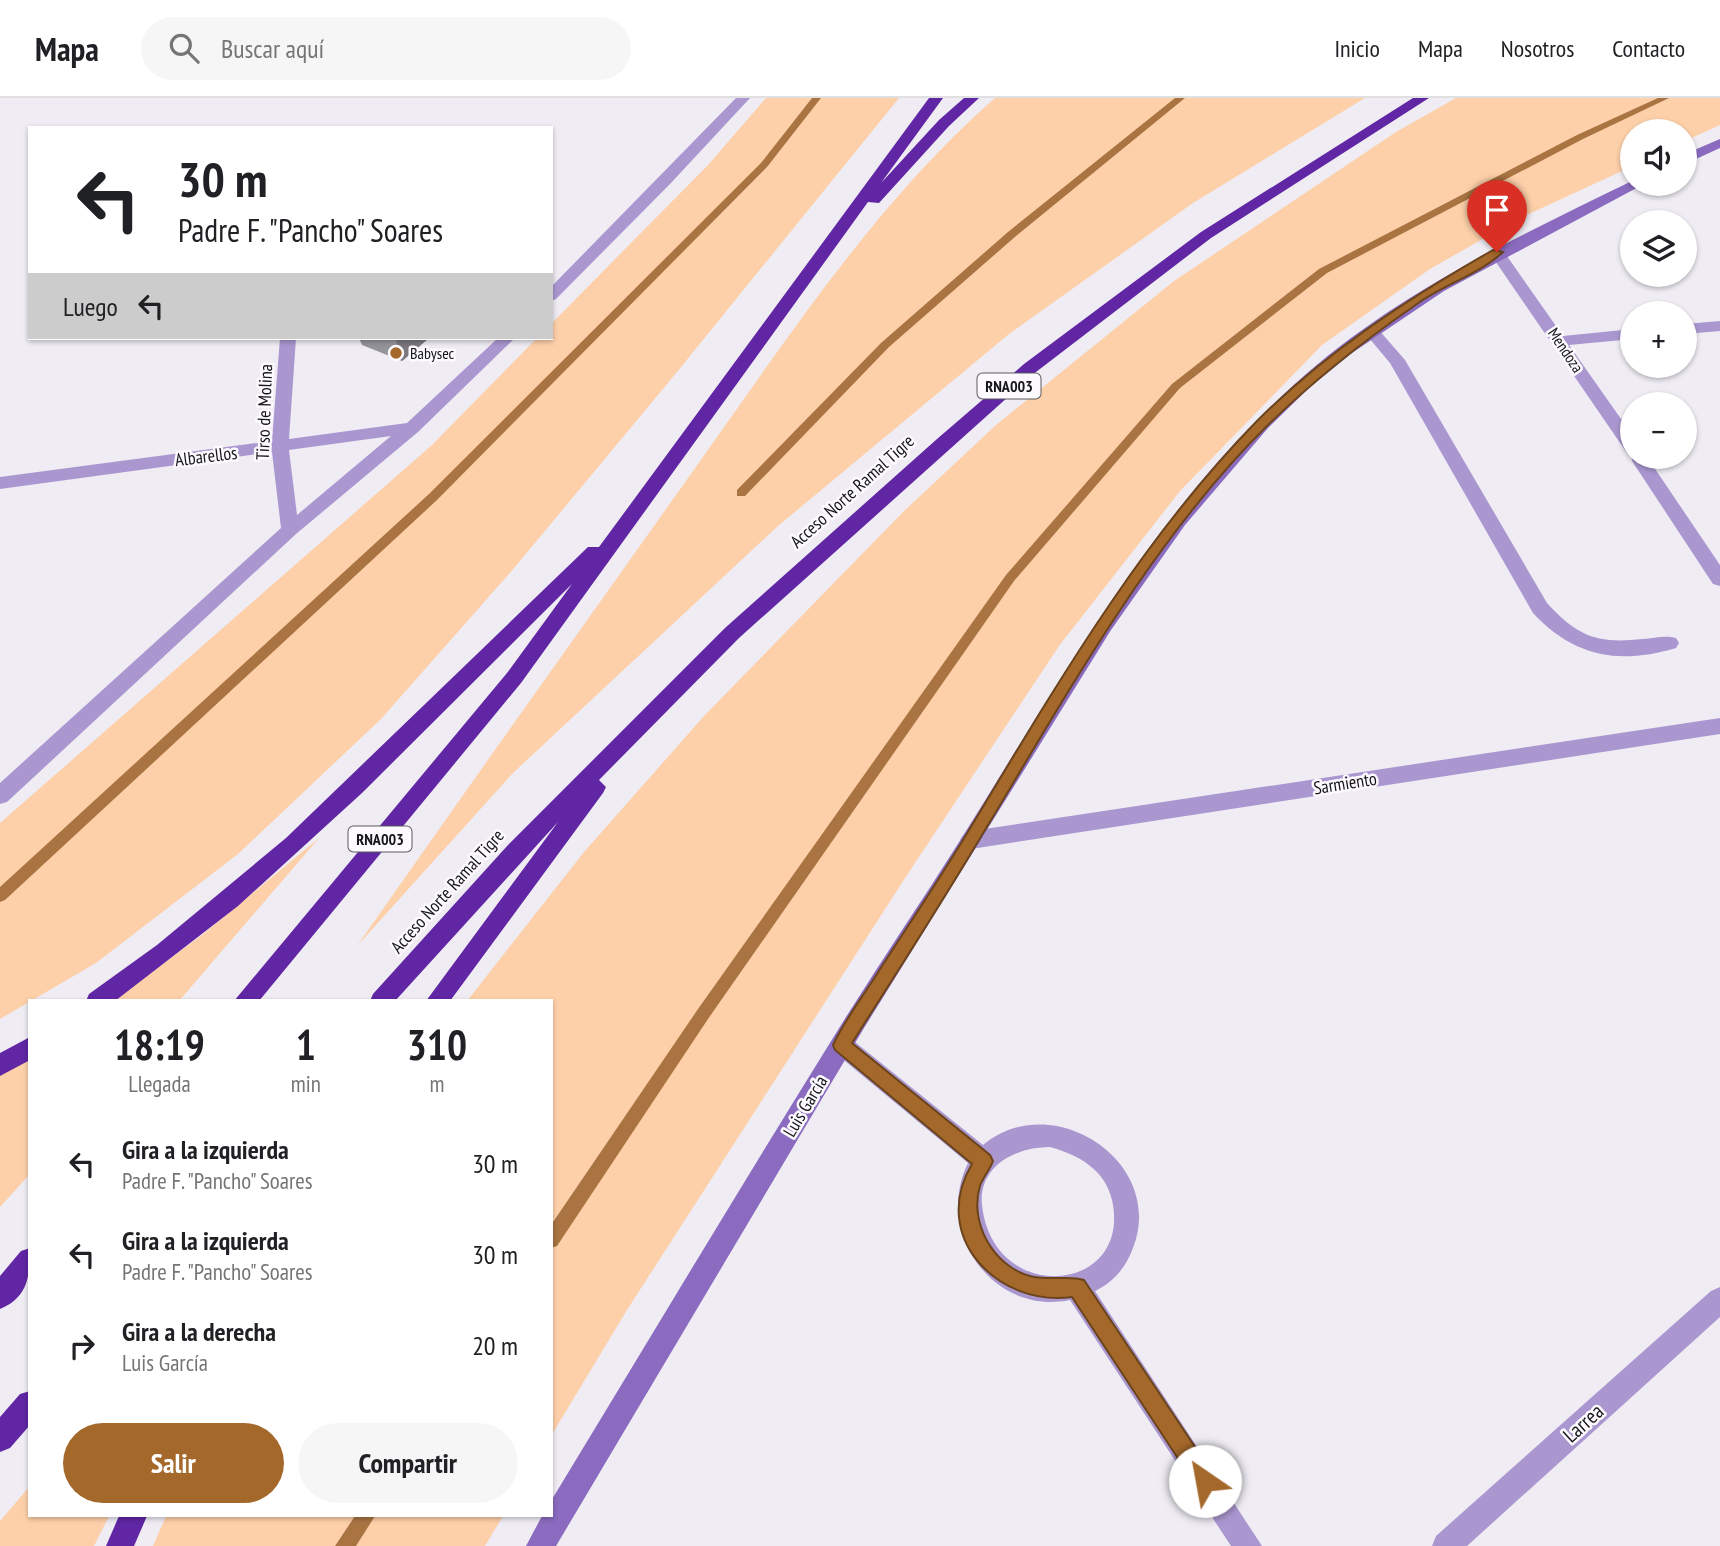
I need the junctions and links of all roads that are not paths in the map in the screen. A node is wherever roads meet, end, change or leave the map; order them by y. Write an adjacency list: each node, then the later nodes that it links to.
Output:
1 (743, 98): 10 (street)
2 (936, 98): 9 (highway, RNA003)
3 (972, 98): 9 (highway)
4 (1422, 98): 28 (highway, Acceso Norte Ramal Tigre / RNA003)
5 (1720, 143): 6 (street)
6 (1697, 154)
7 (1620, 192): 8 (street, Luis García)
8 (1497, 252): 13 (street, Luis García); 17 (street, Mendoza)
9 (802, 279): 23 (highway, RNA003)
10 (553, 294)
11 (1720, 326): 12 (street)
12 (1697, 328)
13 (1372, 331): 26 (street); 30 (street, Luis García)
14 (1620, 335): 17 (street)
15 (288, 340): 20 (street, Tirso de Molina)
16 (505, 340): 18 (street)
17 (1561, 341): 19 (street, Mendoza)
18 (412, 428): 20 (street, Albarellos); 24 (street)
19 (1620, 430)
20 (280, 446): 22 (street, Albarellos); 24 (street, Tirso de Molina)
21 (1646, 469): 25 (street)
22 (0, 483)
23 (636, 512): 31 (highway); 32 (highway, RNA003)
24 (290, 530): 29 (street)
25 (1720, 579)
26 (1669, 643)
27 (1720, 726): 30 (street, Sarmiento)
28 (639, 729): 33 (highway, Acceso Norte Ramal Tigre / RNA003); 34 (highway)
29 (0, 796)
30 (971, 840): 35 (street, Luis García)
31 (100, 999)
32 (247, 999)
33 (383, 999)
34 (438, 999)
35 (842, 1045): 38 (street); 47 (street, Luis García)
36 (28, 1048): 37 (highway)
37 (0, 1065)
38 (984, 1161): 40 (street); 40 (street)
39 (28, 1262): 41 (highway)
40 (1077, 1287): 48 (street)
41 (0, 1296)
42 (1720, 1300): 49 (street, Larrea)
43 (28, 1406): 44 (highway)
44 (0, 1438)
45 (134, 1517): 46 (highway)
46 (120, 1546)
47 (540, 1546)
48 (1248, 1546)
49 (1446, 1546)

